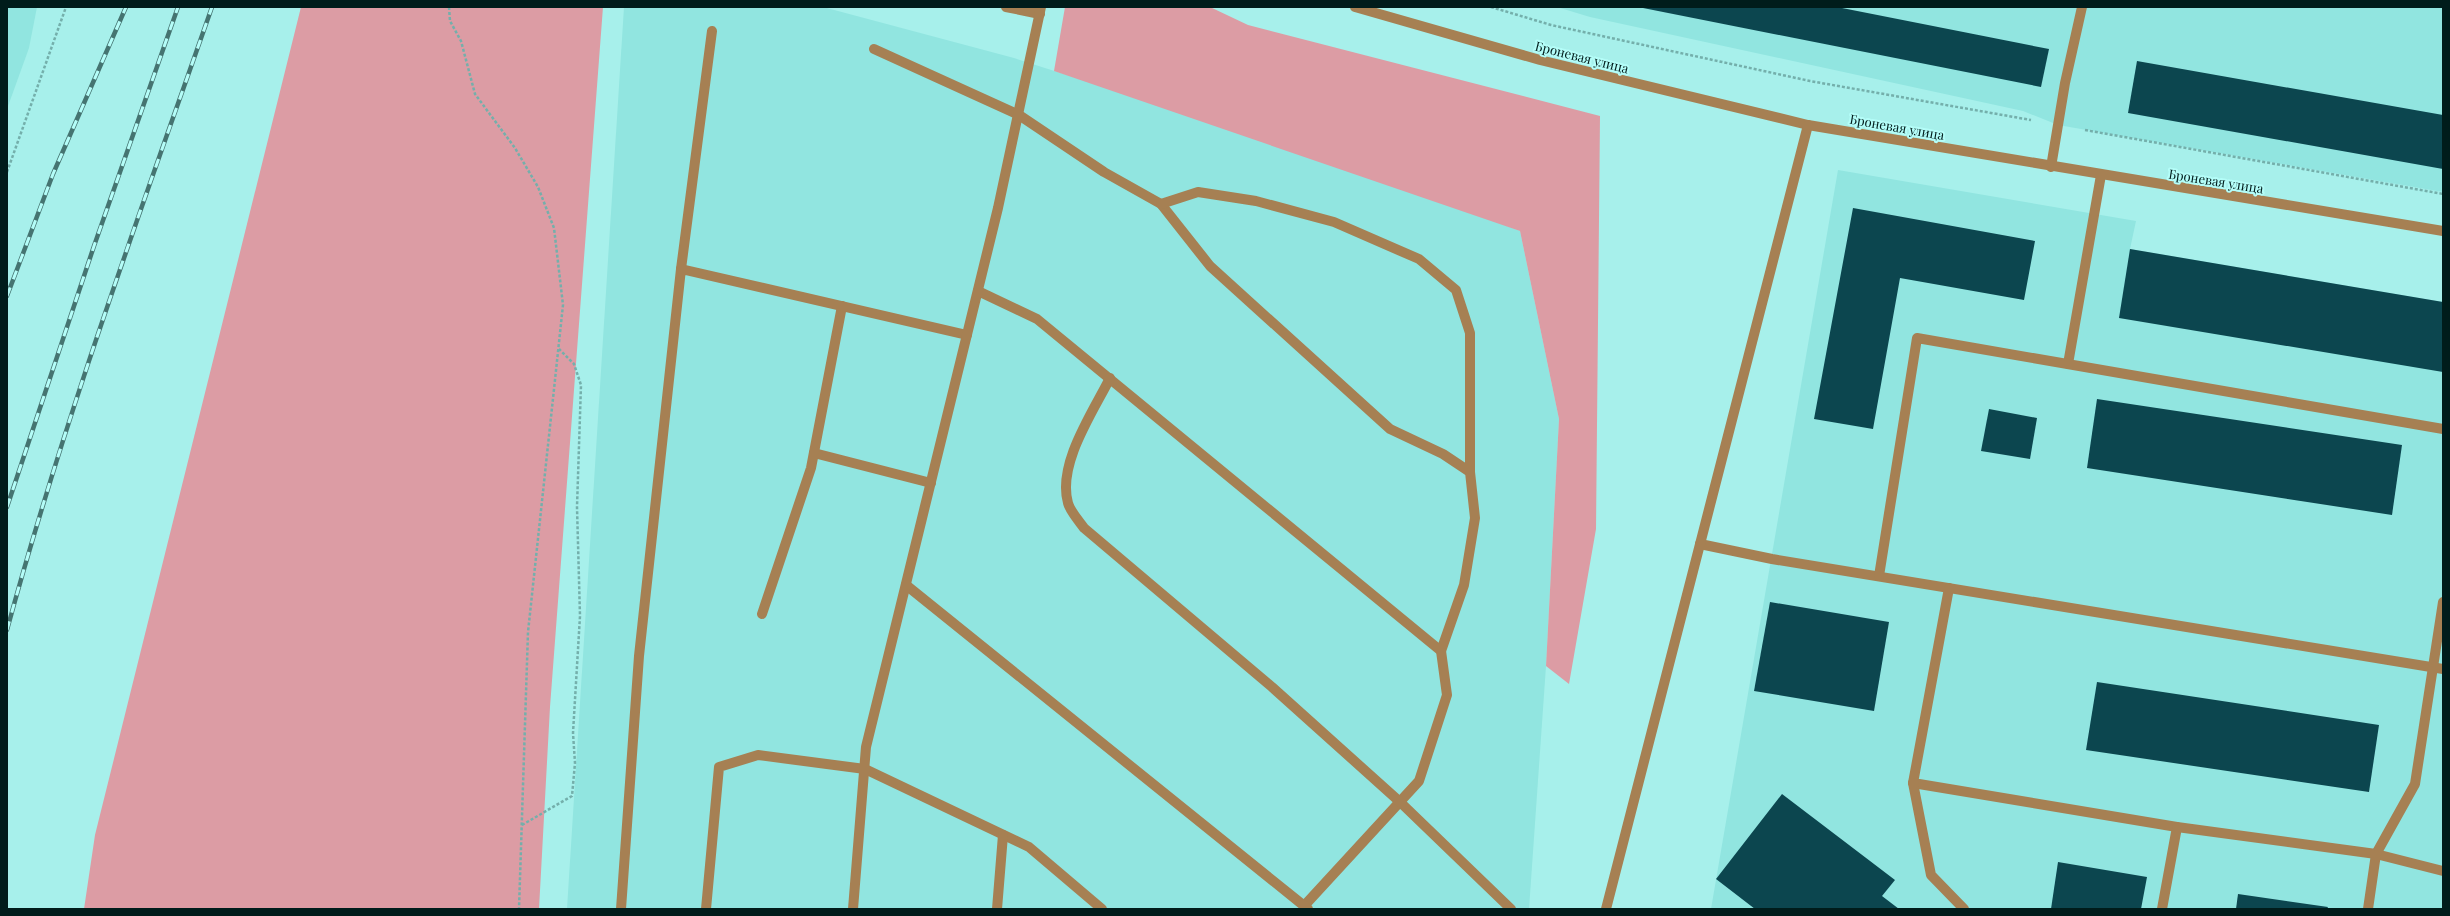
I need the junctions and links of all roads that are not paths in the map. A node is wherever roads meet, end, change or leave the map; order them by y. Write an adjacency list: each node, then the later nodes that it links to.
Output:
1 (1006, 7): 4 (street)
2 (1355, 7): 8 (street, Броневая улица)
3 (2082, 7): 9 (street)
4 (1040, 11): 7 (street)
5 (712, 31): 13 (street)
6 (874, 49): 7 (street)
7 (1019, 115): 11 (street); 14 (street)
8 (1808, 125): 9 (street, Броневая улица); 23 (street)
9 (2051, 167): 10 (street, Броневая улица)
10 (2101, 175): 12 (street, Броневая улица); 17 (street)
11 (1161, 204): 21 (street); 21 (street)
12 (2443, 232)
13 (682, 269): 15 (street); 39 (street)
14 (978, 291): 16 (street); 18 (street)
15 (842, 306): 16 (street); 20 (street)
16 (967, 335): 22 (street)
17 (2068, 364): 19 (street); 24 (street)
18 (1110, 378): 29 (street); 33 (street)
19 (2443, 429)
20 (814, 453): 22 (street); 28 (street)
21 (1470, 472): 29 (street)
22 (931, 483): 25 (street)
23 (1700, 544): 24 (street); 45 (street)
24 (1880, 576): 26 (street)
25 (906, 585): 31 (street); 38 (street)
26 (1949, 588): 30 (street); 32 (street)
27 (2443, 602): 30 (street)
28 (762, 614)
29 (1441, 652): 33 (street)
30 (2438, 668): 36 (street)
31 (865, 770): 35 (street); 40 (street); 41 (street)
32 (1913, 783): 34 (street); 46 (street)
33 (1400, 802): 38 (street); 44 (street)
34 (2177, 828): 36 (street); 47 (street)
35 (1003, 835): 42 (street); 43 (street)
36 (2376, 854): 37 (street); 48 (street)
37 (2443, 871)
38 (1306, 907)
39 (621, 909)
40 (706, 909)
41 (853, 909)
42 (997, 909)
43 (1102, 909)
44 (1511, 909)
45 (1606, 909)
46 (1964, 909)
47 (2162, 909)
48 (2368, 909)

